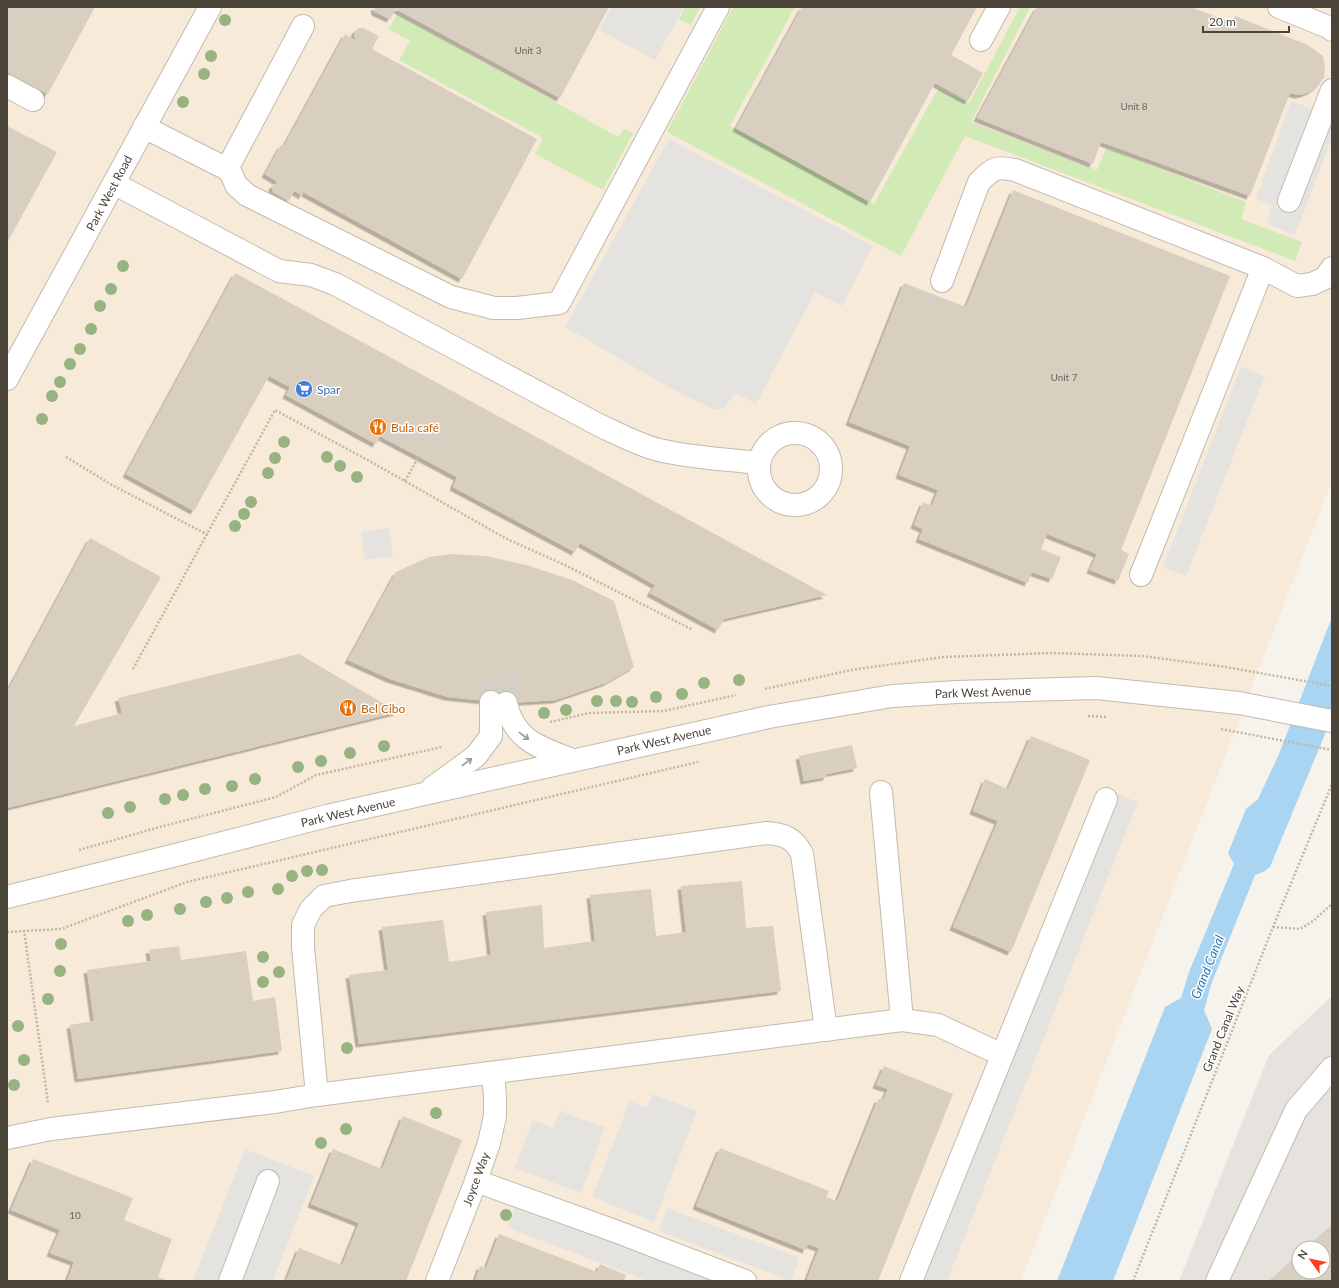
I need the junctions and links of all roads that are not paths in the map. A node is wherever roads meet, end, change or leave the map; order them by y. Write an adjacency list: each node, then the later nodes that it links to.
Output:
1 (210, 7): 11 (street, Park West Road)
2 (718, 7): 12 (street)
3 (999, 7): 7 (street)
4 (1279, 7): 6 (street)
5 (303, 26): 12 (street)
6 (1332, 30)
7 (981, 40)
8 (7, 86): 10 (street)
9 (1332, 90): 14 (street)
10 (33, 100)
11 (144, 127): 12 (street); 13 (street, Park West Road)
12 (227, 169)
13 (115, 184): 18 (street, Park West Road); 19 (street)
14 (1289, 201)
15 (1262, 268): 16 (street); 17 (street); 20 (street)
16 (1332, 268)
17 (942, 281)
18 (7, 379)
19 (752, 463)
20 (1141, 575)
21 (1332, 722): 22 (street, Park West Avenue)
22 (572, 760): 24 (street, Park West Avenue); 24 (street, one-way to 22)
23 (881, 792): 27 (street)
24 (424, 794): 26 (street, Park West Avenue)
25 (1106, 799): 29 (street)
26 (7, 897)
27 (902, 1020): 28 (street); 29 (street)
28 (826, 1030): 31 (street); 32 (street)
29 (1002, 1055): 39 (street)
30 (1332, 1068): 40 (street)
31 (493, 1073): 32 (street); 35 (street, Joyce Way)
32 (317, 1095): 33 (street)
33 (7, 1138)
34 (268, 1181): 36 (street)
35 (476, 1181): 37 (street, Joyce Way); 38 (street)
36 (230, 1281)
37 (437, 1281)
38 (744, 1281)
39 (911, 1281)
40 (1217, 1281)

